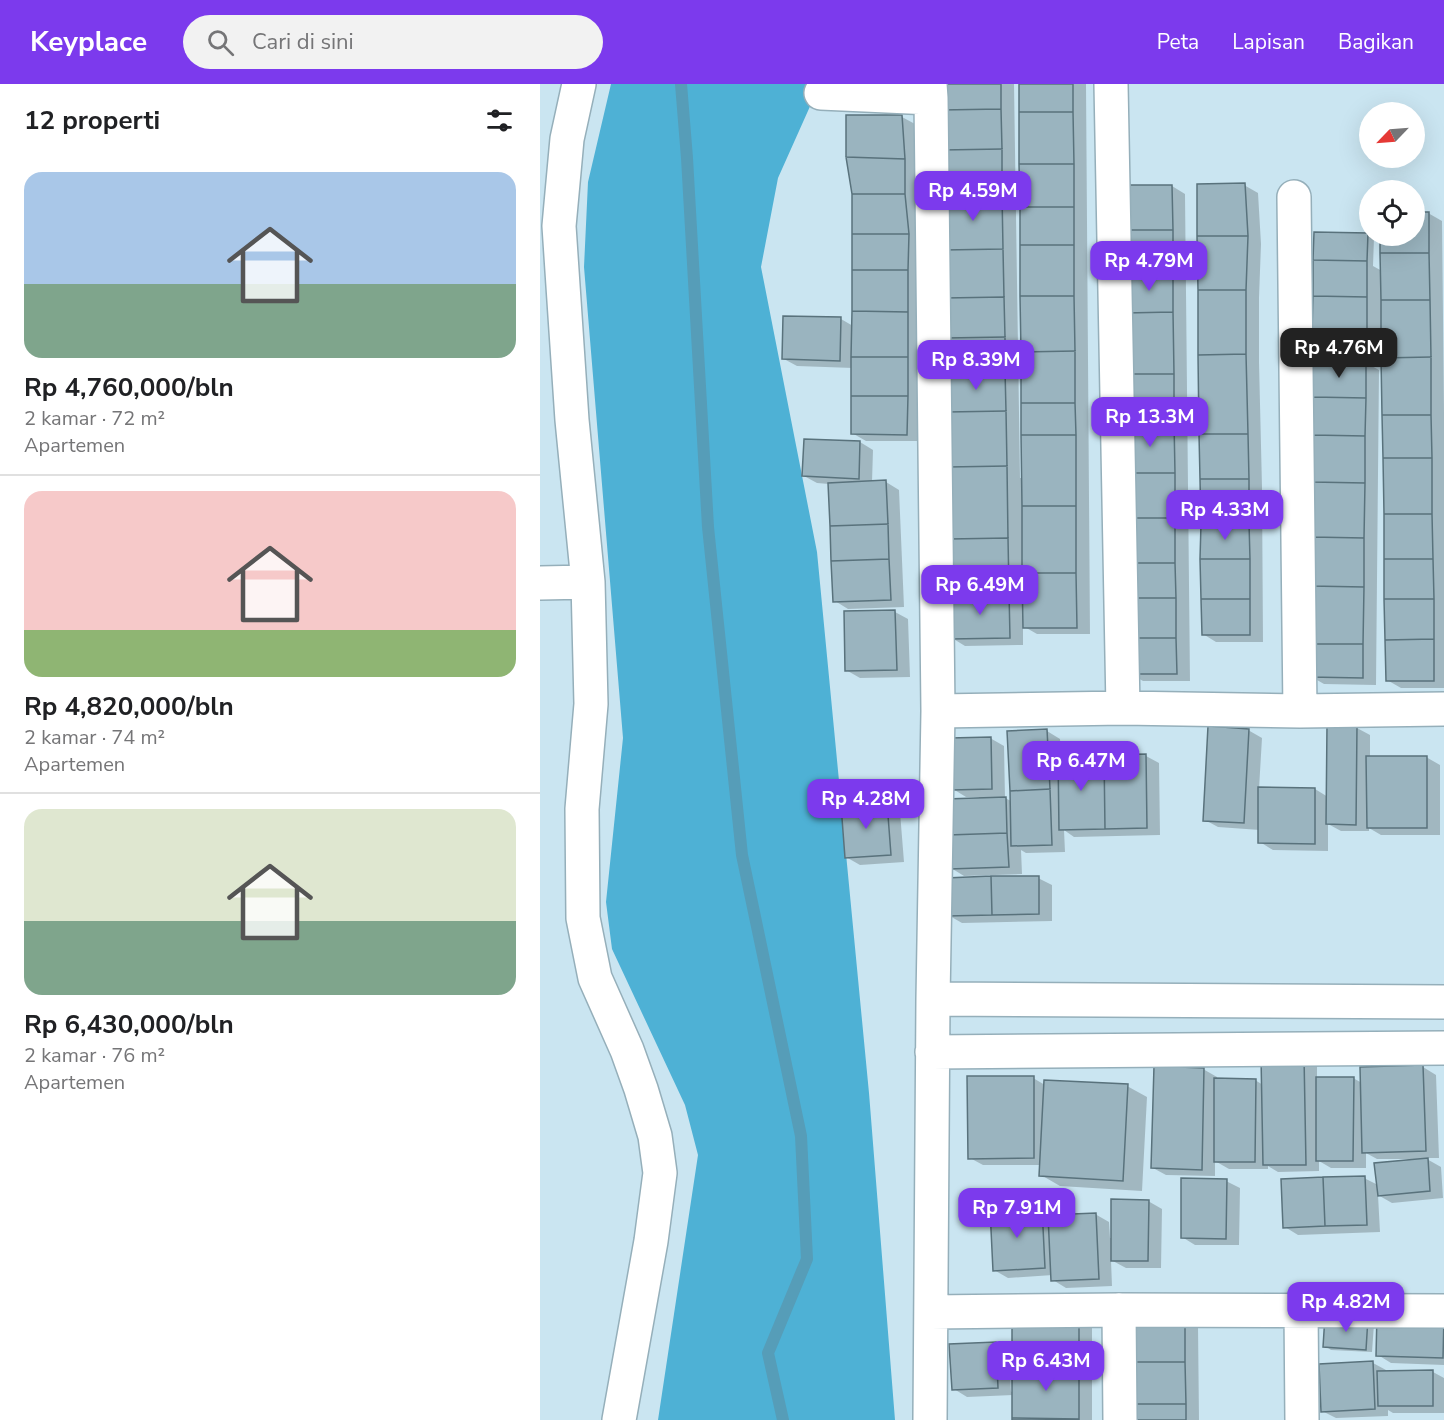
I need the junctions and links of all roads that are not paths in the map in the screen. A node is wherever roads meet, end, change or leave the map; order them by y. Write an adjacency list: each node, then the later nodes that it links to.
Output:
1 (579, 84): 6 (street)
2 (1112, 84): 8 (street)
3 (930, 91): 4 (street); 10 (street)
4 (821, 93)
5 (1294, 197): 11 (street)
6 (588, 582): 7 (street); 20 (street)
7 (540, 583)
8 (1123, 708): 10 (street); 11 (street)
9 (1444, 709): 11 (street)
10 (938, 711): 12 (street)
11 (1300, 711)
12 (933, 999): 13 (street); 15 (street)
13 (1444, 1002)
14 (1444, 1048): 15 (street)
15 (932, 1052): 19 (street)
16 (1119, 1310): 17 (street); 19 (street); 22 (street)
17 (1301, 1310): 18 (street); 23 (street)
18 (1444, 1311)
19 (931, 1312): 21 (street)
20 (619, 1420)
21 (930, 1420)
22 (1120, 1420)
23 (1302, 1420)

